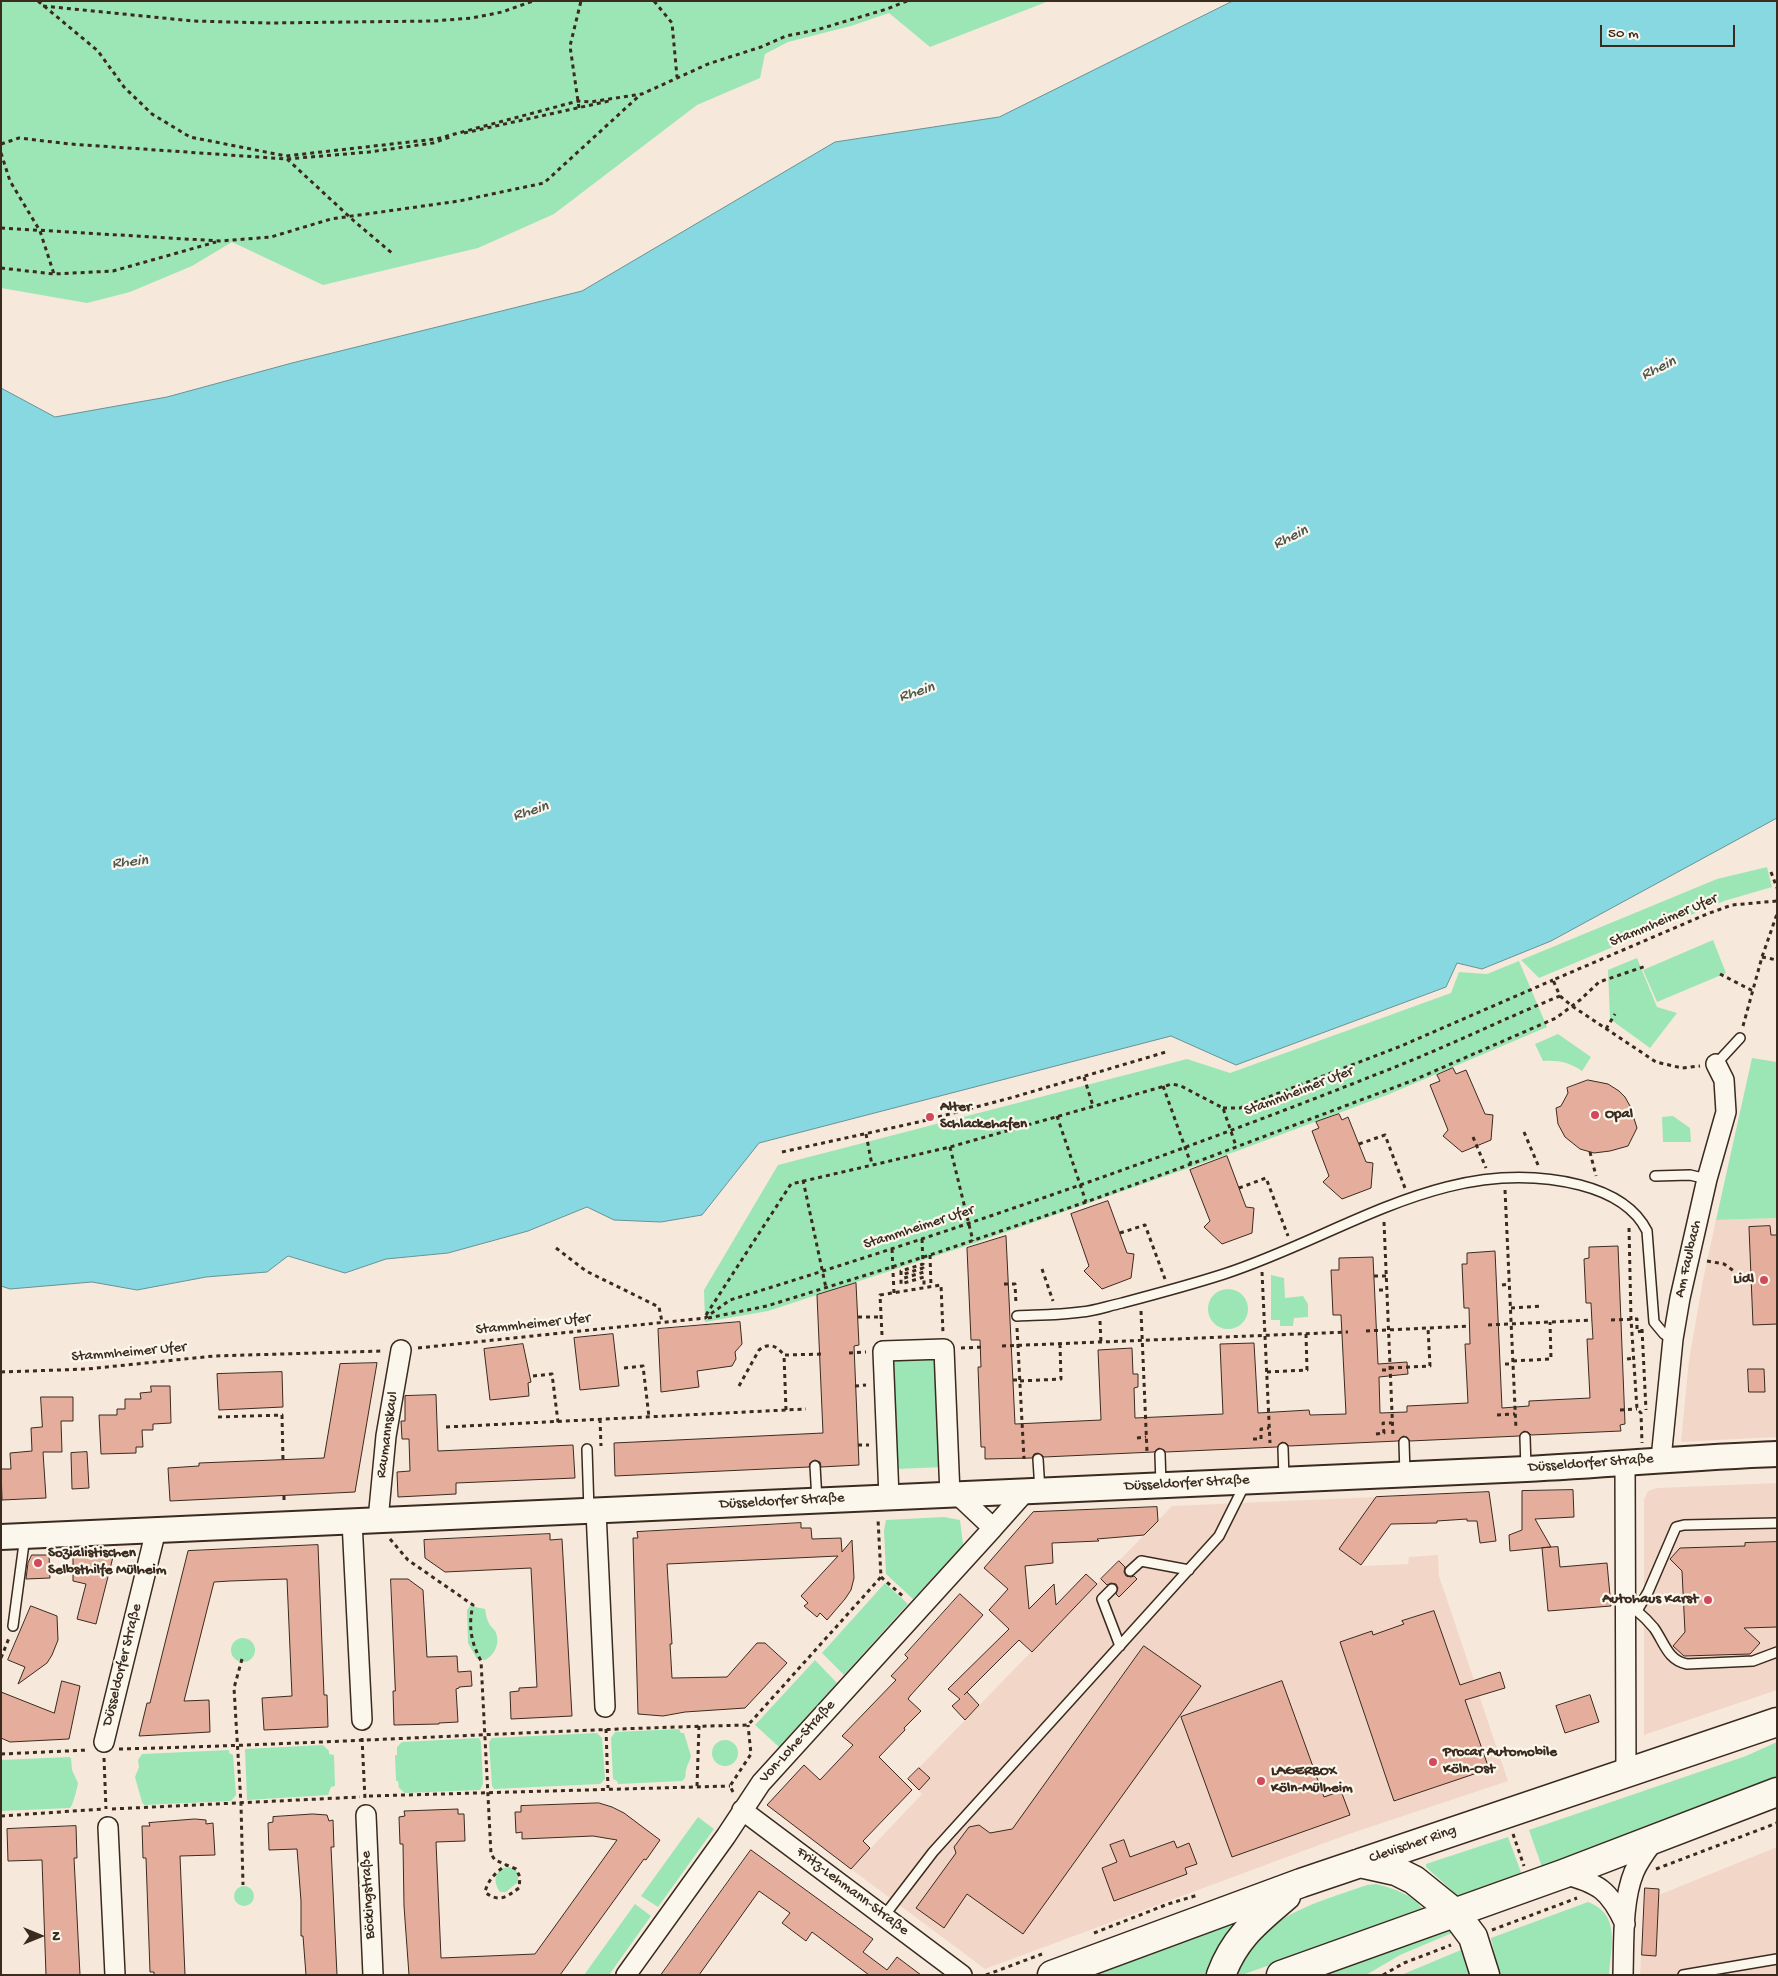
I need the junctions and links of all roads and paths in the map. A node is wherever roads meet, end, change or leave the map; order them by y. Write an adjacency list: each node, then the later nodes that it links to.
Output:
1 (38, 1): 6 (path)
2 (533, 1): 6 (path)
3 (581, 1): 9 (path)
4 (654, 1): 7 (path)
5 (907, 1): 7 (path)
6 (43, 6): 13 (path)
7 (677, 77): 8 (path)
8 (642, 94): 9 (path); 10 (path); 14 (path)
9 (578, 101): 10 (path); 13 (path)
10 (579, 108): 13 (path)
11 (1, 144): 13 (path)
12 (1, 153): 16 (path)
13 (286, 158): 14 (path)
14 (349, 216): 17 (path); 18 (path)
15 (1, 228): 16 (path)
16 (40, 231): 17 (path); 20 (path)
17 (220, 241): 20 (path)
18 (393, 254)
19 (1, 268): 20 (path)
20 (54, 274)
21 (1771, 872): 22 (path)
22 (1777, 888)
23 (1777, 901): 29 (path, Stammheimer Ufer)
24 (1777, 914): 25 (path)
25 (1762, 957): 26 (path); 30 (path)
26 (1777, 960)
27 (1646, 966): 32 (path)
28 (1720, 974): 30 (path)
29 (1553, 980): 31 (path); 41 (path, Stammheimer Ufer)
30 (1753, 991): 35 (path)
31 (1560, 996): 32 (path); 43 (path, Stammheimer Ufer)
32 (1572, 1006): 34 (path); 48 (path)
33 (1615, 1014): 34 (path)
34 (1606, 1028): 37 (path)
35 (1740, 1038): 37 (lane)
36 (1166, 1052): 38 (path)
37 (1716, 1064): 59 (street, Am Faulbach)
38 (1084, 1077): 40 (path); 45 (path)
39 (1163, 1086): 40 (path); 41 (path); 50 (path)
40 (1093, 1106): 42 (path)
41 (1223, 1108): 43 (path)
42 (1057, 1116): 49 (path); 61 (path)
43 (1231, 1130): 48 (path); 50 (path, Stammheimer Ufer)
44 (1524, 1132): 57 (path)
45 (866, 1134): 51 (path); 54 (path)
46 (1473, 1137): 58 (path)
47 (1359, 1144): 64 (path)
48 (1236, 1146): 53 (path)
49 (950, 1147): 54 (path); 68 (path)
50 (1185, 1148): 53 (path); 61 (path, Stammheimer Ufer)
51 (782, 1152)
52 (1590, 1152): 63 (path)
53 (1191, 1164): 65 (path)
54 (872, 1165): 60 (path)
55 (1655, 1176): 59 (lane)
56 (1504, 1177): 57 (lane); 58 (lane); 88 (path)
57 (1543, 1177): 63 (lane)
58 (1490, 1178): 64 (lane)
59 (1708, 1179): 77 (street, Am Faulbach)
60 (803, 1180): 82 (path); 105 (path)
61 (1080, 1186): 65 (path); 68 (path, Stammheimer Ufer)
62 (1239, 1188): 74 (path)
63 (1599, 1191): 66 (lane)
64 (1409, 1198): 67 (lane)
65 (1086, 1202): 71 (path)
66 (1629, 1208): 86 (path); 121 (lane)
67 (1383, 1209): 74 (lane); 84 (path)
68 (969, 1225): 70 (path, Stammheimer Ufer); 71 (path)
69 (1120, 1233): 93 (path)
70 (922, 1239): 73 (path, Stammheimer Ufer); 76 (path)
71 (973, 1241): 75 (path)
72 (556, 1248): 109 (path)
73 (892, 1249): 79 (path); 82 (path, Stammheimer Ufer)
74 (1292, 1249): 78 (lane)
75 (930, 1255): 76 (path); 90 (path)
76 (923, 1257): 79 (path); 92 (path)
77 (1689, 1258): 81 (path); 121 (street, Am Faulbach)
78 (1262, 1262): 93 (lane); 120 (path)
79 (893, 1267): 91 (path); 96 (path)
80 (1042, 1269): 101 (path)
81 (1734, 1271)
82 (822, 1272): 91 (path); 105 (path, Stammheimer Ufer)
83 (1374, 1276): 84 (path)
84 (1387, 1276): 95 (path)
85 (1624, 1280): 86 (path)
86 (1630, 1280): 106 (path)
87 (1004, 1284): 102 (path)
88 (1510, 1284): 89 (path); 100 (path)
89 (1502, 1285)
90 (931, 1287): 92 (path); 128 (path)
91 (826, 1288): 105 (path)
92 (924, 1288): 96 (path)
93 (1169, 1290): 97 (lane)
94 (1379, 1290): 95 (path)
95 (1387, 1290): 115 (path)
96 (894, 1293): 104 (path)
97 (1140, 1298): 99 (lane); 122 (path)
98 (1543, 1306): 100 (path)
99 (1098, 1308): 101 (lane); 123 (path)
100 (1511, 1308): 111 (path)
101 (1057, 1314): 102 (lane)
102 (1017, 1316): 126 (path)
103 (858, 1317): 104 (path)
104 (881, 1317): 130 (path)
105 (705, 1318): 109 (path, Stammheimer Ufer)
106 (1631, 1319): 108 (path); 118 (path); 133 (path)
107 (1592, 1320): 110 (path)
108 (1611, 1320)
109 (662, 1322): 129 (path, Stammheimer Ufer)
110 (1550, 1322): 111 (path); 135 (path)
111 (1511, 1324): 112 (path); 135 (path)
112 (1488, 1325)
113 (1470, 1326): 114 (path)
114 (1428, 1328): 115 (path); 138 (path)
115 (1389, 1330): 116 (path); 138 (path)
116 (1366, 1331)
117 (1348, 1332): 119 (path)
118 (1642, 1332)
119 (1306, 1334): 120 (path); 141 (path)
120 (1265, 1336): 122 (path); 141 (path)
121 (1673, 1339): 180 (street, Am Faulbach)
122 (1142, 1342): 123 (path); 147 (path)
123 (1101, 1343): 124 (path)
124 (1060, 1344): 126 (path); 145 (path)
125 (1002, 1346): 126 (path)
126 (1018, 1346): 145 (path)
127 (985, 1347): 128 (path)
128 (944, 1349): 130 (street); 190 (street)
129 (402, 1350): 140 (path, Stammheimer Ufer); 194 (street, Raumannskaul)
130 (883, 1352): 191 (street)
131 (825, 1354): 132 (path)
132 (784, 1356): 148 (path); 151 (path)
133 (1634, 1358): 134 (path); 150 (path)
134 (1627, 1359)
135 (1513, 1363): 136 (path); 153 (path)
136 (1505, 1364)
137 (624, 1368): 156 (path)
138 (1390, 1369): 139 (path); 158 (path)
139 (1382, 1370)
140 (1, 1372)
141 (1267, 1374): 143 (path); 162 (path)
142 (533, 1376): 157 (path)
143 (1260, 1376)
144 (1013, 1380): 145 (path)
145 (1020, 1380): 164 (path)
146 (1138, 1381): 147 (path)
147 (1144, 1381): 167 (path)
148 (740, 1386)
149 (806, 1409): 151 (path)
150 (1637, 1409): 152 (path); 160 (path)
151 (786, 1410): 156 (path)
152 (1620, 1410)
153 (1515, 1414): 154 (path); 159 (path)
154 (1497, 1415)
155 (218, 1417): 181 (path)
156 (649, 1417): 157 (path)
157 (558, 1422): 161 (path)
158 (1392, 1423): 165 (path); 166 (path)
159 (1516, 1424)
160 (1641, 1424)
161 (446, 1427)
162 (1269, 1428): 170 (path); 172 (path)
163 (1015, 1432): 164 (path)
164 (1022, 1432): 178 (path)
165 (1376, 1434)
166 (1393, 1436)
167 (1146, 1437): 169 (path); 175 (path)
168 (1525, 1437): 184 (lane)
169 (1136, 1438)
170 (1253, 1439)
171 (1404, 1442): 185 (lane)
172 (1270, 1444)
173 (1283, 1448): 186 (lane)
174 (587, 1449): 193 (lane)
175 (1146, 1452)
176 (1160, 1454): 188 (lane)
177 (1777, 1454): 180 (street, Düsseldorfer Straße)
178 (1024, 1459)
179 (1038, 1459): 189 (lane)
180 (1661, 1459): 182 (street, Düsseldorfer Straße)
181 (283, 1460)
182 (1625, 1463): 184 (street, Düsseldorfer Straße); 206 (street)
183 (815, 1466): 192 (lane)
184 (1526, 1469): 185 (street, Düsseldorfer Straße)
185 (1405, 1474): 186 (street, Düsseldorfer Straße)
186 (1284, 1480): 187 (street, Düsseldorfer Straße)
187 (1246, 1481): 188 (street, Düsseldorfer Straße); 201 (lane)
188 (1161, 1485): 189 (street, Düsseldorfer Straße)
189 (1033, 1491): 190 (street, Düsseldorfer Straße); 197 (street, Von-Lohe-Straße)
190 (954, 1495): 191 (street, Düsseldorfer Straße); 197 (street)
191 (883, 1498): 192 (street, Düsseldorfer Straße); 203 (path)
192 (817, 1501): 193 (street, Düsseldorfer Straße)
193 (593, 1511): 194 (street, Düsseldorfer Straße); 212 (street)
194 (378, 1520): 195 (street, Düsseldorfer Straße); 218 (path)
195 (352, 1521): 198 (street, Düsseldorfer Straße); 213 (street)
196 (1777, 1523): 206 (lane)
197 (993, 1528): 205 (street, Von-Lohe-Straße)
198 (156, 1530): 199 (street, Düsseldorfer Straße); 220 (street, Düsseldorfer Straße)
199 (26, 1536): 200 (street, Düsseldorfer Straße); 207 (lane)
200 (1, 1537)
201 (1189, 1570): 202 (lane); 208 (lane)
202 (1130, 1571)
203 (881, 1577): 205 (path); 215 (path)
204 (1112, 1589): 208 (lane)
205 (919, 1609): 227 (street, Von-Lohe-Straße)
206 (1631, 1612): 209 (lane); 223 (street)
207 (13, 1626): 210 (path)
208 (1120, 1646): 242 (lane)
209 (1777, 1652)
210 (1, 1658)
211 (242, 1659): 221 (path)
212 (605, 1707): 217 (path)
213 (362, 1720): 219 (path)
214 (1777, 1722): 223 (main road, Clevischer Ring)
215 (748, 1725): 216 (path); 227 (path)
216 (699, 1726): 217 (path); 224 (path)
217 (606, 1729): 218 (path); 225 (path)
218 (486, 1734): 219 (path); 234 (path)
219 (362, 1740): 221 (path); 229 (path)
220 (104, 1745): 221 (path); 222 (path); 231 (path)
221 (238, 1746): 238 (path)
222 (1, 1754)
223 (1626, 1772): 228 (main road, Clevischer Ring)
224 (697, 1786)
225 (608, 1788)
226 (1777, 1792): 232 (main road)
227 (742, 1810): 242 (street, Fritz-Lehmann-Straße); 248 (street, Von-Lohe-Straße)
228 (1506, 1813): 233 (main road, Clevischer Ring); 239 (path)
229 (366, 1815): 247 (street, Böckingstraße)
230 (1777, 1823): 236 (path)
231 (108, 1827): 246 (street)
232 (1655, 1839): 235 (main road); 236 (street)
233 (1360, 1863): 237 (main road, Clevischer Ring); 241 (main road)
234 (506, 1865): 234 (path)
235 (1563, 1874): 239 (main road); 243 (street)
236 (1632, 1878): 243 (street)
237 (1301, 1883): 250 (main road, Clevischer Ring); 251 (main road)
238 (243, 1885)
239 (1531, 1886): 240 (path); 241 (main road)
240 (1540, 1912)
241 (1455, 1913): 252 (main road); 253 (main road)
242 (884, 1916): 249 (street, Fritz-Lehmann-Straße)
243 (1625, 1924): 254 (street)
244 (1777, 1959): 245 (lane)
245 (1724, 1971): 255 (lane)
246 (115, 1975)
247 (373, 1975)
248 (626, 1975)
249 (962, 1975)
250 (1052, 1975)
251 (1221, 1975)
252 (1281, 1975)
253 (1485, 1975)
254 (1623, 1975)
255 (1683, 1975)

